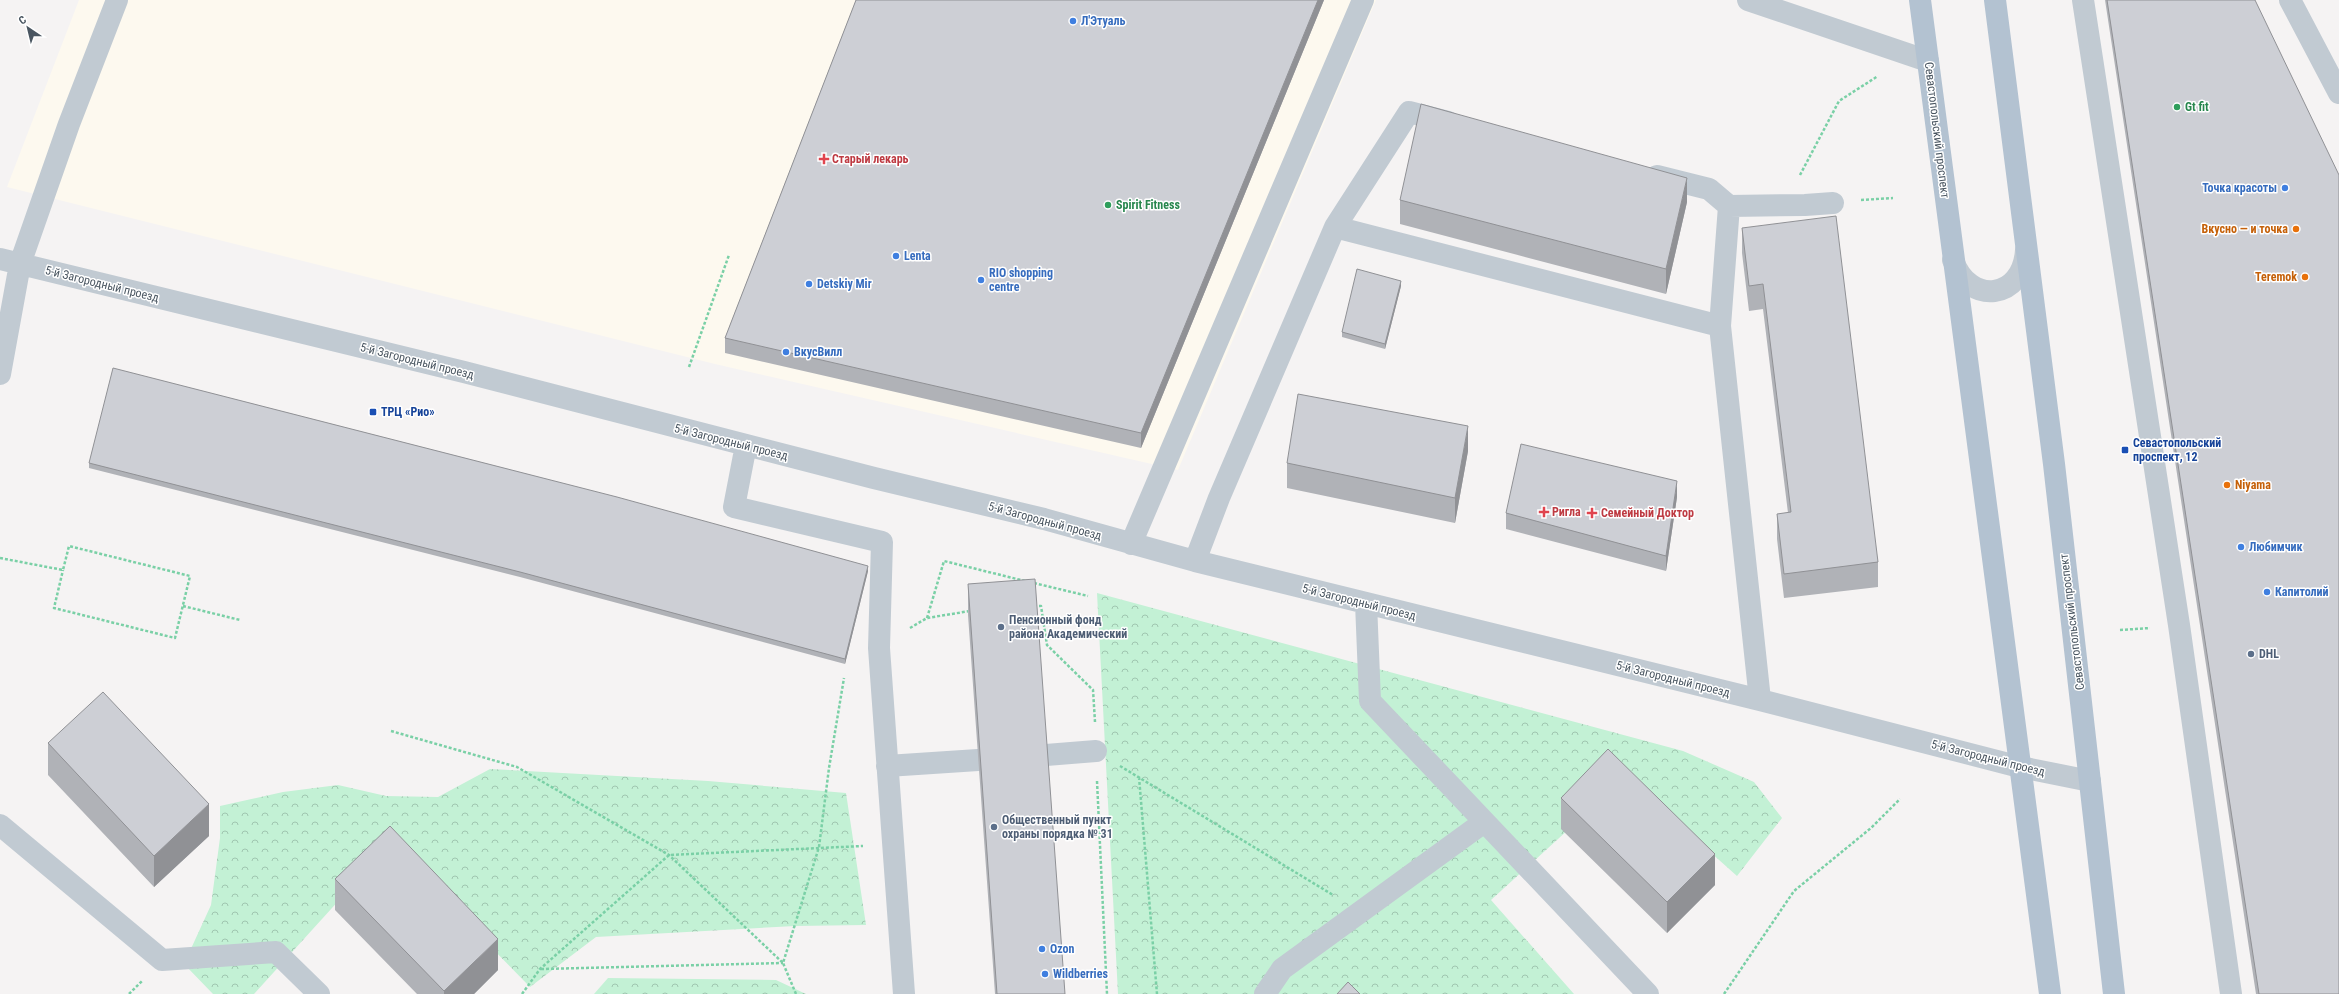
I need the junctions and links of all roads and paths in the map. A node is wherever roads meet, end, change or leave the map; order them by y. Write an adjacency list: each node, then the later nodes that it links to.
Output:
1 (118, 0): 20 (street)
2 (1363, 0): 26 (street)
3 (1748, 0): 8 (street)
4 (1920, 0): 8 (main road, Севастопольский проспект)
5 (1995, 0): 17 (main road, Севастопольский проспект)
6 (2083, 0): 66 (street)
7 (2290, 0): 10 (street)
8 (1928, 60): 19 (main road, Севастопольский проспект)
9 (1881, 74): 15 (path)
10 (2339, 93)
11 (1470, 128): 16 (street)
12 (1639, 171): 14 (street)
13 (1833, 203): 15 (street)
14 (1729, 206): 15 (street); 21 (street)
15 (1784, 206)
16 (1335, 227): 21 (street); 28 (street)
17 (2026, 250): 19 (street, Севастопольский проспект); 45 (main road, Севастопольский проспект)
18 (729, 255): 23 (path)
19 (1953, 260): 43 (main road, Севастопольский проспект)
20 (10, 262): 22 (street); 25 (street, 5-й Загородный проезд)
21 (1720, 326): 37 (street)
22 (4, 329): 24 (street)
23 (689, 367)
24 (0, 374)
25 (746, 445): 26 (street, 5-й Загородный проезд); 42 (street)
26 (1131, 544): 28 (street, 5-й Загородный проезд)
27 (0, 558): 29 (path)
28 (1195, 561): 31 (street, 5-й Загородный проезд)
29 (63, 570): 32 (path); 32 (path)
30 (1088, 596): 34 (path)
31 (1366, 603): 37 (street, 5-й Загородный проезд); 47 (street)
32 (183, 606): 35 (path)
33 (1026, 607): 39 (path)
34 (974, 611)
35 (240, 620)
36 (844, 678): 49 (path)
37 (1760, 700): 43 (street, 5-й Загородный проезд)
38 (391, 731): 51 (path)
39 (1096, 751): 40 (street); 44 (path); 59 (path)
40 (1046, 755)
41 (978, 760): 42 (street)
42 (887, 766): 58 (street)
43 (2020, 768): 45 (street, 5-й Загородный проезд); 64 (main road, Севастопольский проспект)
44 (1139, 777): 52 (path); 60 (path)
45 (2090, 781): 65 (main road, Севастопольский проспект)
46 (1900, 799): 63 (path)
47 (1484, 822): 52 (street); 62 (street)
48 (0, 825): 55 (street)
49 (819, 847): 50 (path); 51 (path); 53 (path)
50 (859, 847)
51 (669, 855): 53 (path); 54 (path)
52 (1361, 912): 61 (street)
53 (783, 963): 54 (path); 57 (path)
54 (540, 969): 56 (path)
55 (319, 994)
56 (522, 994)
57 (796, 994)
58 (904, 994)
59 (1107, 994)
60 (1157, 994)
61 (1265, 994)
62 (1648, 994)
63 (1724, 994)
64 (2050, 994)
65 (2114, 994)
66 (2231, 994)

